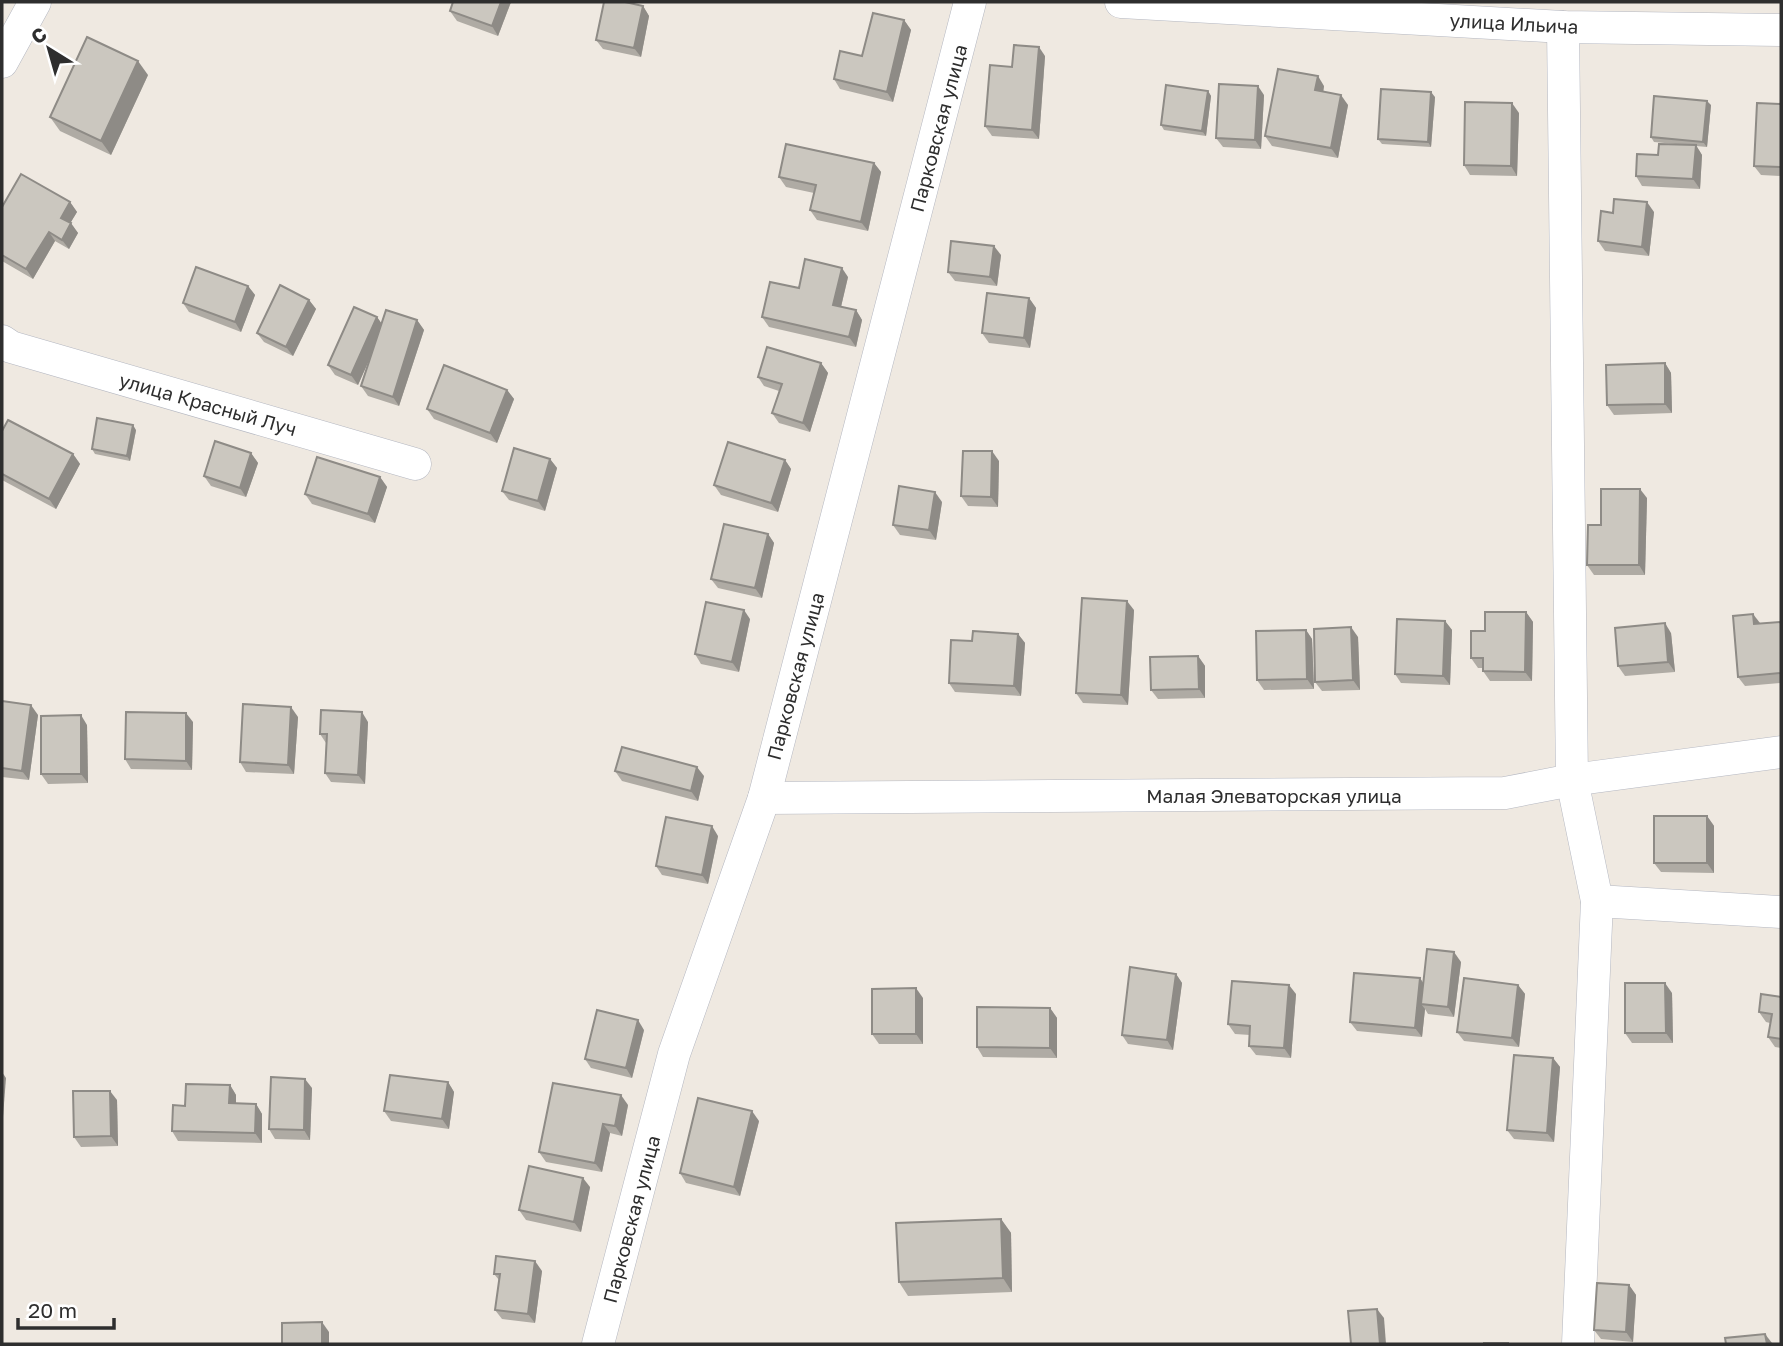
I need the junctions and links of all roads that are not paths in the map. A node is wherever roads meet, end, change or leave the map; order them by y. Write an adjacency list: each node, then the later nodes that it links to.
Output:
1 (35, 2): 6 (street)
2 (970, 2): 11 (street, Парковская улица)
3 (1121, 2): 4 (street, улица Ильича)
4 (1563, 27): 5 (street, улица Ильича); 10 (street)
5 (1781, 30)
6 (2, 62)
7 (5, 351): 8 (street, улица Красный Луч)
8 (415, 464)
9 (1781, 752): 10 (street, Малая Элеваторская улица)
10 (1573, 780): 11 (street, Малая Элеваторская улица); 12 (street)
11 (764, 798): 14 (street, Парковская улица)
12 (1597, 901): 13 (street); 15 (street)
13 (1781, 912)
14 (598, 1344)
15 (1578, 1344)

